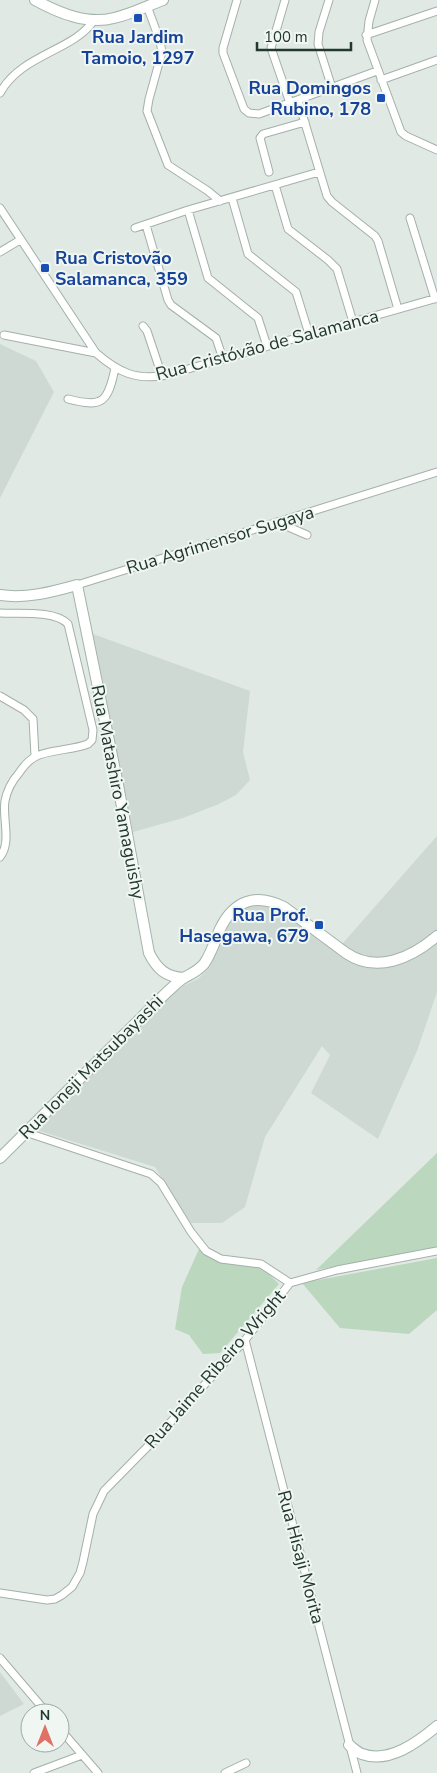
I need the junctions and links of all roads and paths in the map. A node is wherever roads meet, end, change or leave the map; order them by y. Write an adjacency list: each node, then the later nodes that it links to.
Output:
1 (35, 0): 9 (main road)
2 (162, 0): 7 (main road)
3 (237, 0): 17 (street)
4 (285, 0): 17 (street)
5 (329, 0): 14 (street)
6 (375, 0): 10 (street)
7 (147, 6): 9 (main road); 24 (street)
8 (437, 11): 10 (street)
9 (94, 20): 15 (street)
10 (366, 35): 12 (street)
11 (437, 60): 13 (street)
12 (377, 71): 13 (street); 14 (street)
13 (381, 80): 19 (street)
14 (332, 88): 16 (street)
15 (0, 93)
16 (298, 100): 17 (street); 18 (street)
17 (290, 103)
18 (305, 122): 20 (street); 21 (street)
19 (437, 150)
20 (269, 172)
21 (319, 172): 22 (street); 33 (street)
22 (275, 185): 23 (street); 34 (street)
23 (232, 198): 24 (street); 36 (street)
24 (220, 201): 26 (street)
25 (0, 208): 30 (street, Rua Cristóvão de Salamanca)
26 (188, 210): 28 (street); 38 (street)
27 (410, 218): 32 (street)
28 (146, 225): 29 (street); 40 (street)
29 (135, 228)
30 (20, 240): 31 (street); 39 (street, Rua Cristóvão de Salamanca)
31 (0, 252)
32 (436, 299): 33 (street, Rua Cristóvão de Salamanca)
33 (398, 309): 34 (street, Rua Cristóvão de Salamanca)
34 (353, 322): 36 (street, Rua Cristóvão de Salamanca)
35 (143, 326): 42 (street)
36 (309, 334): 38 (street, Rua Cristóvão de Salamanca)
37 (4, 335): 39 (street)
38 (267, 346): 40 (street, Rua Cristóvão de Salamanca)
39 (96, 352): 41 (street, Rua Cristóvão de Salamanca)
40 (223, 358): 42 (street, Rua Cristóvão de Salamanca)
41 (115, 368): 42 (street, Rua Cristóvão de Salamanca); 43 (street)
42 (162, 376)
43 (68, 399)
44 (437, 472): 45 (street, Rua Agrimensor Sugaya)
45 (277, 522): 46 (street); 47 (street, Rua Agrimensor Sugaya)
46 (307, 535)
47 (77, 585): 48 (main road, Rua Agrimensor Sugaya); 54 (main road, Rua Matashiro Yamaguishy)
48 (0, 595)
49 (0, 613): 51 (street)
50 (0, 696): 51 (street)
51 (36, 756): 52 (street)
52 (0, 857)
53 (437, 936): 54 (main road, Rua Ioneji Matsubayashi)
54 (184, 978): 55 (main road, Rua Ioneji Matsubayashi)
55 (25, 1132): 56 (main road, Rua Ioneji Matsubayashi); 58 (street, Rua Jaime Ribeiro Wright)
56 (0, 1158)
57 (437, 1251): 58 (street)
58 (290, 1282): 59 (street, Rua Jaime Ribeiro Wright)
59 (245, 1340): 60 (street, Rua Jaime Ribeiro Wright); 65 (street, Rua Hisaji Morita)
60 (0, 1593)
61 (0, 1658): 62 (street)
62 (38, 1703)
63 (437, 1726): 65 (main road)
64 (70, 1741): 66 (street)
65 (349, 1745): 71 (street, Rua Hisaji Morita)
66 (82, 1755): 68 (street); 69 (street)
67 (246, 1763): 70 (street)
68 (34, 1773)
69 (98, 1773)
70 (225, 1773)
71 (357, 1773)

